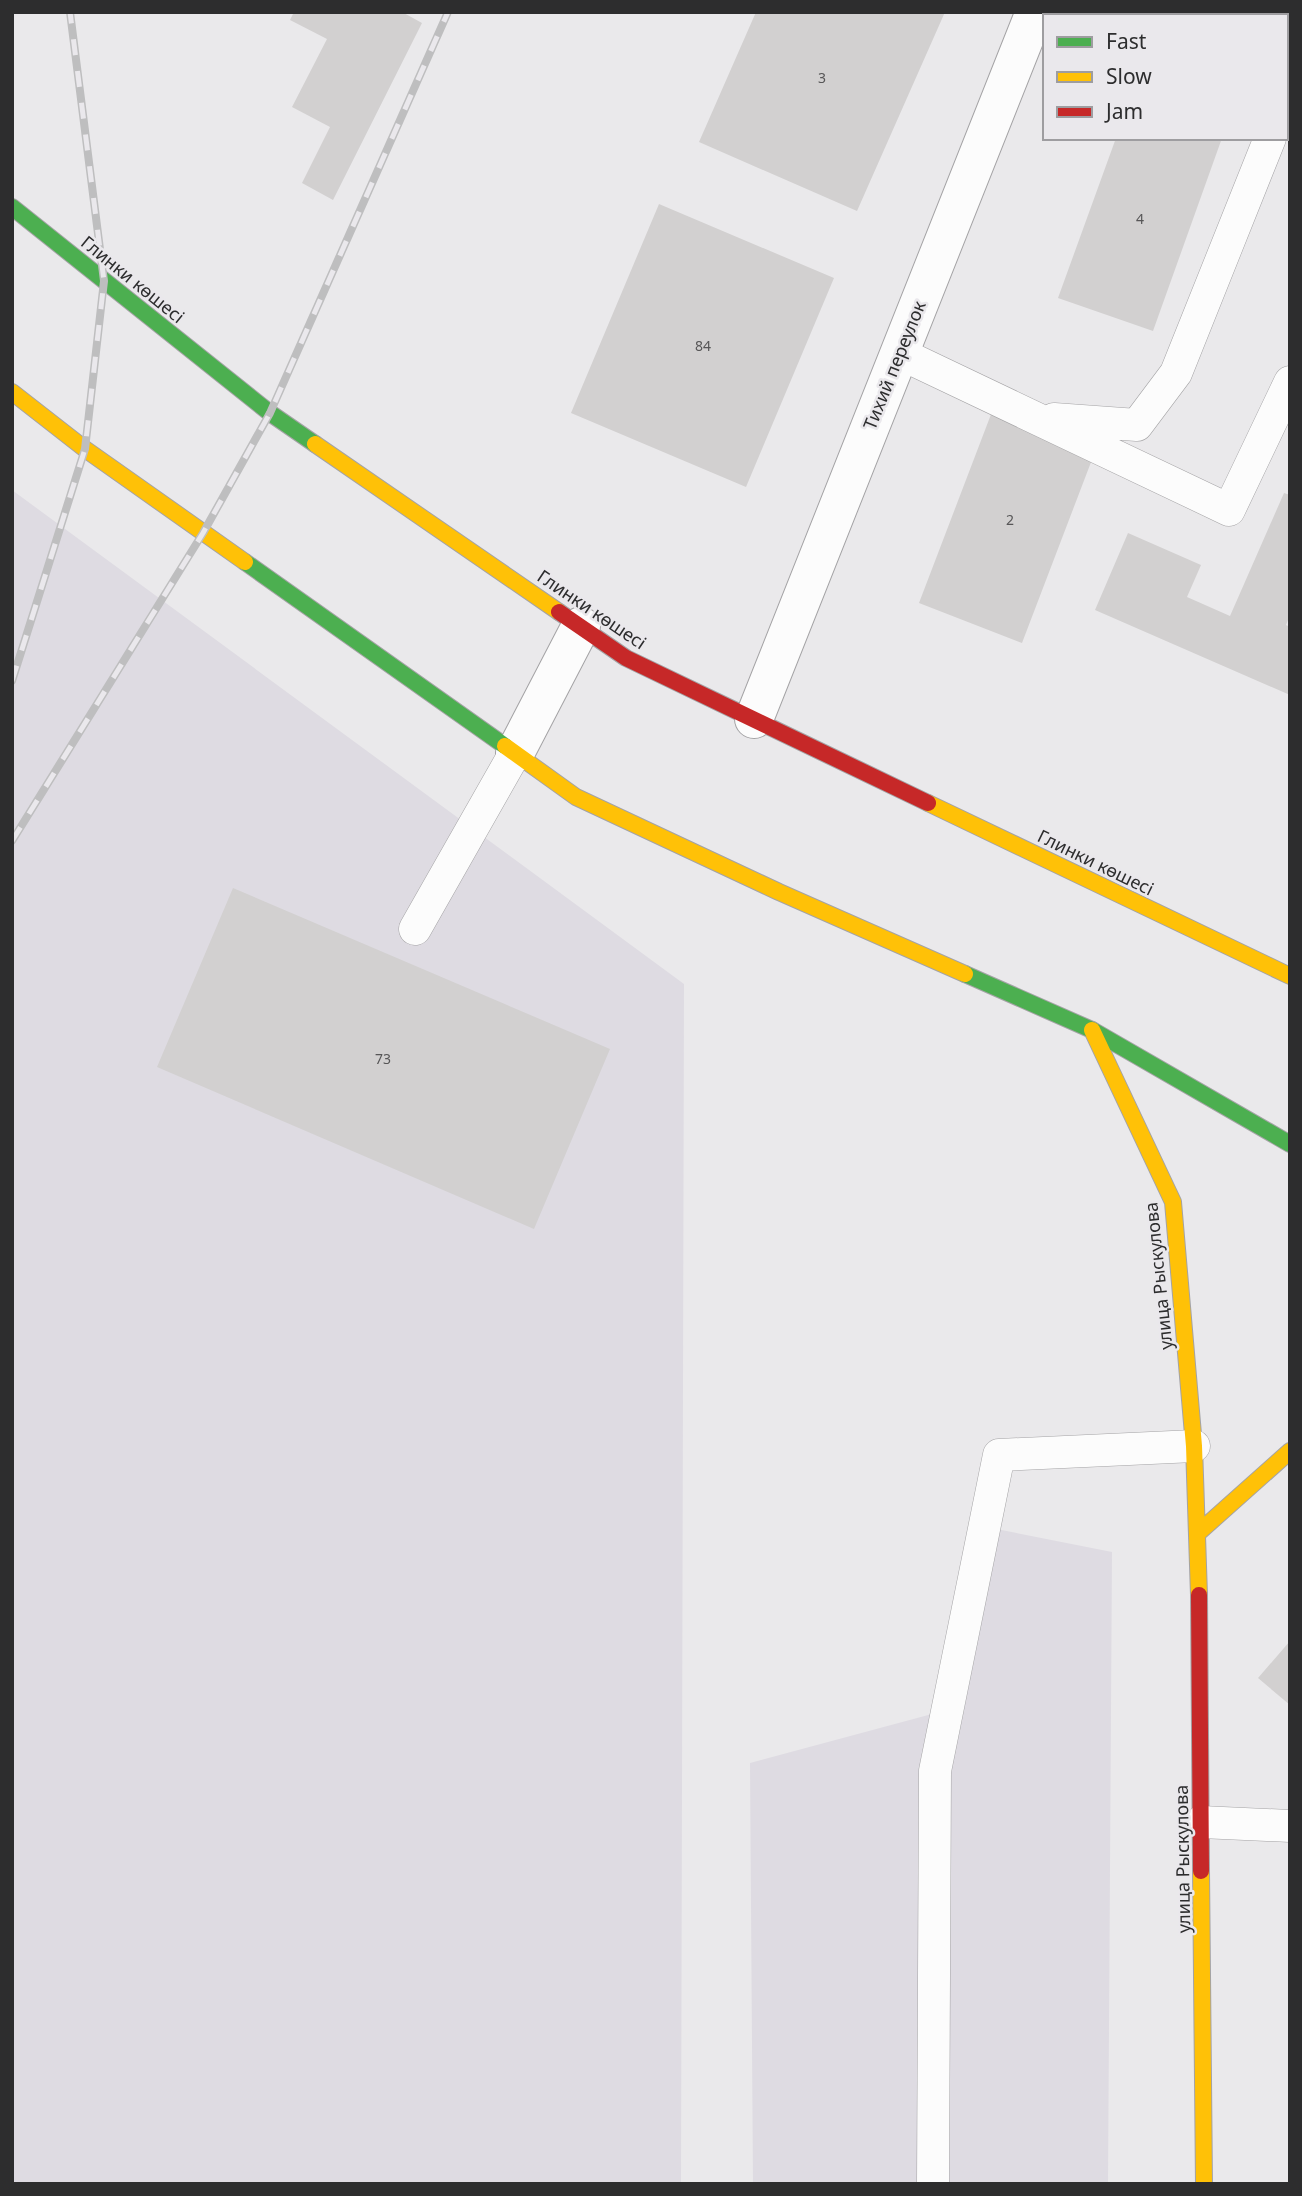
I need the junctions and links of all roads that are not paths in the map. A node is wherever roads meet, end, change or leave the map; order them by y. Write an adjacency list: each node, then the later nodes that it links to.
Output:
1 (1035, 12): 4 (street, Тихий переулок)
2 (1269, 140): 7 (lane)
3 (12, 206): 8 (main road, Глинки көшесі)
4 (899, 353): 7 (lane); 9 (street, Тихий переулок)
5 (1290, 382): 7 (lane)
6 (12, 392): 10 (main road)
7 (1037, 418)
8 (581, 626): 9 (main road, Глинки көшесі); 10 (street)
9 (754, 719): 12 (main road, Глинки көшесі)
10 (515, 753): 11 (lane); 13 (main road)
11 (415, 929)
12 (1290, 976)
13 (1092, 1030): 14 (main road); 15 (main road, улица Рыскулова)
14 (1290, 1144)
15 (1194, 1446): 17 (main road, улица Рыскулова); 20 (lane)
16 (1290, 1451): 17 (main road)
17 (1198, 1534): 18 (main road, улица Рыскулова)
18 (1200, 1822): 19 (lane); 21 (main road, улица Рыскулова)
19 (1290, 1826)
20 (933, 2184)
21 (1204, 2184)

